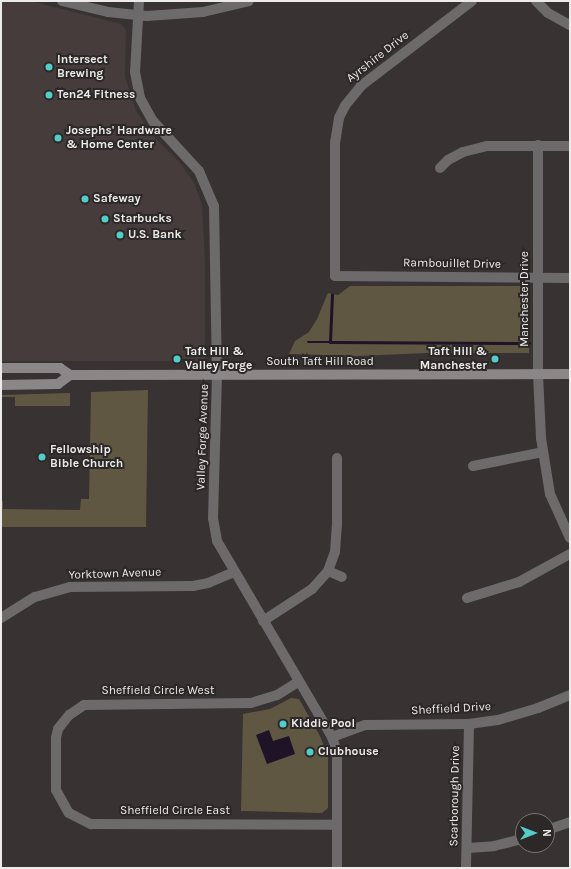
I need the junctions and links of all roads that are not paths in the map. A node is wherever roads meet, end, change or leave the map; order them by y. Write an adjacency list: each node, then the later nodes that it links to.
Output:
1 (62, 1): 6 (street)
2 (139, 1): 6 (street, Valley Forge Avenue)
3 (249, 1): 6 (street)
4 (472, 1): 11 (street, Ayrshire Drive)
5 (536, 1): 7 (street)
6 (137, 16): 18 (street, Valley Forge Avenue)
7 (570, 25)
8 (538, 145): 9 (street); 10 (street); 12 (street, Manchester Drive)
9 (570, 146)
10 (440, 168)
11 (335, 276): 12 (street, Rambouillet Drive)
12 (537, 278): 13 (street, Rambouillet Drive); 15 (street, Manchester Drive)
13 (570, 278)
14 (1, 368): 17 (main road, South Taft Hill Road)
15 (538, 374): 16 (main road, South Taft Hill Road); 18 (main road, South Taft Hill Road); 20 (street, Manchester Drive)
16 (570, 374)
17 (70, 375): 18 (main road, South Taft Hill Road); 19 (main road, South Taft Hill Road)
18 (217, 375): 26 (street, Valley Forge Avenue)
19 (1, 385)
20 (543, 452): 22 (street); 23 (street, Manchester Drive)
21 (337, 458): 25 (street)
22 (472, 466)
23 (570, 538)
24 (570, 554): 28 (street)
25 (328, 571): 27 (street); 30 (street)
26 (234, 572): 29 (street, Yorktown Avenue); 30 (street, Valley Forge Avenue)
27 (342, 577)
28 (468, 598)
29 (1, 618)
30 (263, 621): 31 (street, Valley Forge Avenue)
31 (298, 682): 34 (street, Valley Forge Avenue); 35 (street, Sheffield Circle West)
32 (570, 695): 33 (street, Sheffield Drive)
33 (469, 724): 34 (street, Sheffield Drive); 40 (street, Scarborough Drive)
34 (332, 737): 37 (street, Valley Forge Avenue)
35 (56, 764): 37 (street, Sheffield Circle East)
36 (570, 822): 38 (street)
37 (337, 825): 41 (street, Valley Forge Avenue)
38 (555, 827)
39 (515, 841): 40 (street)
40 (468, 848): 42 (street, Scarborough Drive)
41 (337, 868)
42 (466, 868)

